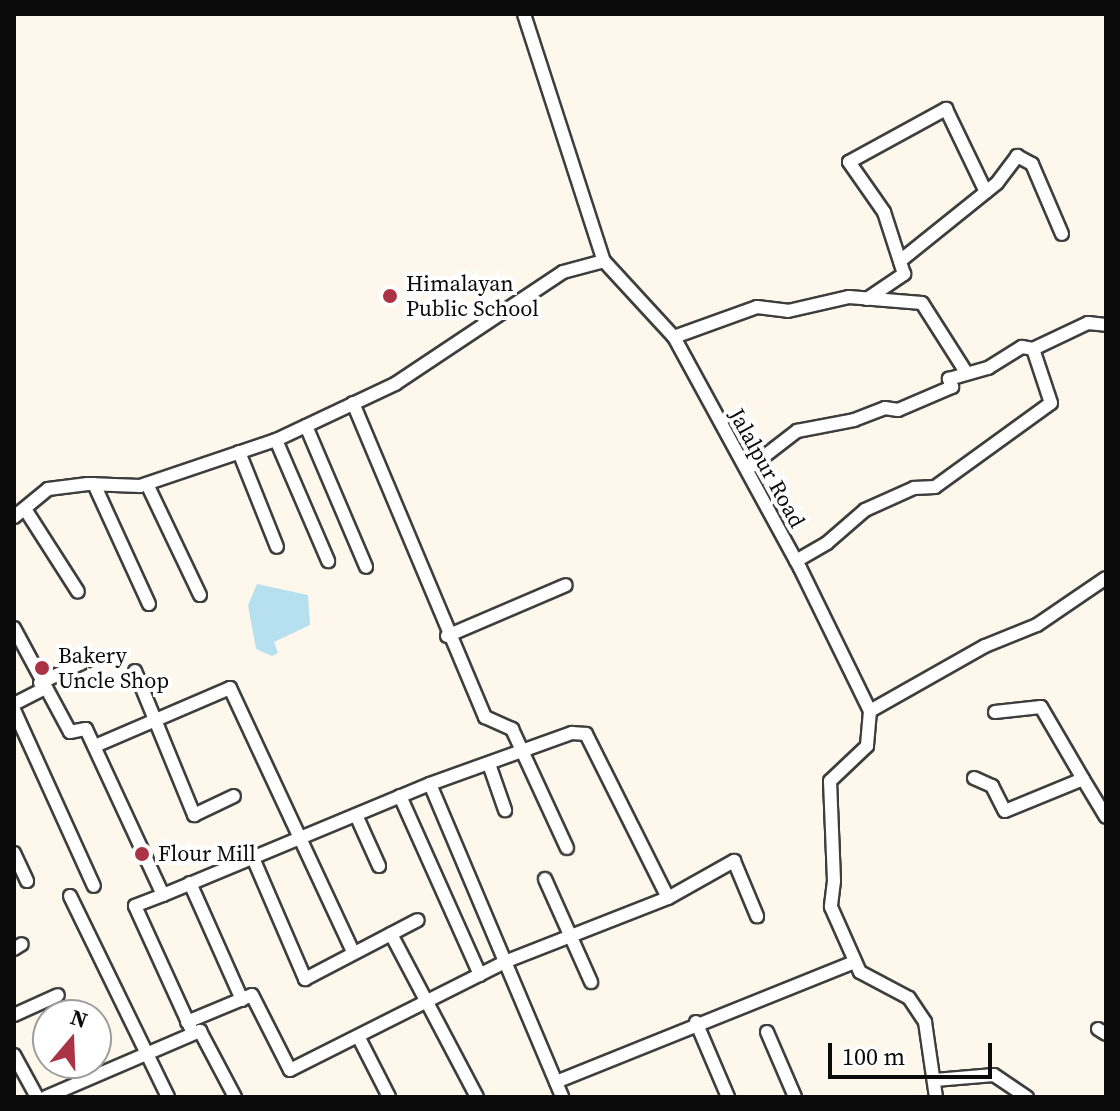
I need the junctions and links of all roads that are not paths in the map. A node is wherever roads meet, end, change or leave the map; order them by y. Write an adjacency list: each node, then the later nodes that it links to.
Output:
1 (524, 14): 4 (street)
2 (986, 192): 3 (street); 5 (street); 5 (street)
3 (1062, 234)
4 (604, 261): 8 (street, Jalalpur Road); 11 (street)
5 (900, 261): 6 (street)
6 (867, 299): 8 (street); 10 (street)
7 (1106, 325): 9 (street)
8 (674, 337): 21 (street, Jalalpur Road)
9 (1033, 349): 10 (street); 21 (street)
10 (966, 372): 15 (street)
11 (353, 403): 12 (street); 29 (street)
12 (306, 426): 13 (street); 22 (street)
13 (276, 440): 14 (street); 20 (street)
14 (239, 452): 17 (street); 19 (street)
15 (749, 468)
16 (94, 484): 17 (street); 18 (street); 27 (street)
17 (147, 484): 26 (street)
18 (19, 513): 25 (street)
19 (277, 547)
20 (328, 561)
21 (796, 561): 35 (street, Jalalpur Road)
22 (366, 567)
23 (1106, 578): 35 (street)
24 (566, 585): 29 (street)
25 (78, 592)
26 (200, 595)
27 (149, 604)
28 (14, 628): 30 (street)
29 (447, 636): 40 (street)
30 (18, 647): 33 (street)
31 (96, 656): 33 (street)
32 (135, 671): 37 (street)
33 (42, 686): 34 (street); 39 (street)
34 (14, 707): 38 (street)
35 (870, 711): 68 (street)
36 (995, 712): 43 (street)
37 (153, 721): 39 (street); 45 (street); 50 (street)
38 (20, 741): 58 (street)
39 (95, 746): 59 (street)
40 (526, 752): 41 (street); 51 (street); 61 (street)
41 (489, 764): 44 (street); 47 (street)
42 (974, 778): 43 (street)
43 (1083, 779): 49 (street)
44 (430, 784): 46 (street); 67 (street)
45 (234, 796)
46 (400, 796): 48 (street); 69 (street)
47 (505, 810)
48 (356, 815): 50 (street); 54 (street)
49 (1106, 817)
50 (303, 837): 53 (street); 66 (street)
51 (567, 848)
52 (14, 853): 56 (street)
53 (253, 858): 57 (street); 66 (street)
54 (379, 866)
55 (545, 879): 65 (street)
56 (27, 881)
57 (190, 883): 59 (street); 72 (street)
58 (94, 886)
59 (163, 895): 76 (street)
60 (70, 896): 79 (street)
61 (668, 898): 62 (street); 65 (street)
62 (757, 916)
63 (418, 920): 64 (street)
64 (391, 934): 66 (street); 73 (street)
65 (569, 936): 67 (street); 70 (street)
66 (353, 952)
67 (507, 961): 69 (street); 82 (street)
68 (855, 962): 75 (street); 81 (street)
69 (480, 975): 73 (street)
70 (591, 982)
71 (58, 995): 74 (street)
72 (242, 1000): 76 (street); 78 (street)
73 (429, 1002): 78 (street); 88 (street)
74 (14, 1015)
75 (696, 1022): 82 (street); 90 (street)
76 (190, 1027): 79 (street); 86 (street)
77 (767, 1032): 91 (street)
78 (359, 1038): 87 (street)
79 (144, 1051): 84 (street); 85 (street)
80 (16, 1062): 83 (street)
81 (935, 1080): 92 (street); 93 (street)
82 (556, 1082): 89 (street)
83 (37, 1097)
84 (46, 1097)
85 (168, 1097)
86 (235, 1097)
87 (389, 1097)
88 (477, 1097)
89 (562, 1097)
90 (728, 1097)
91 (795, 1097)
92 (936, 1097)
93 (1027, 1097)

